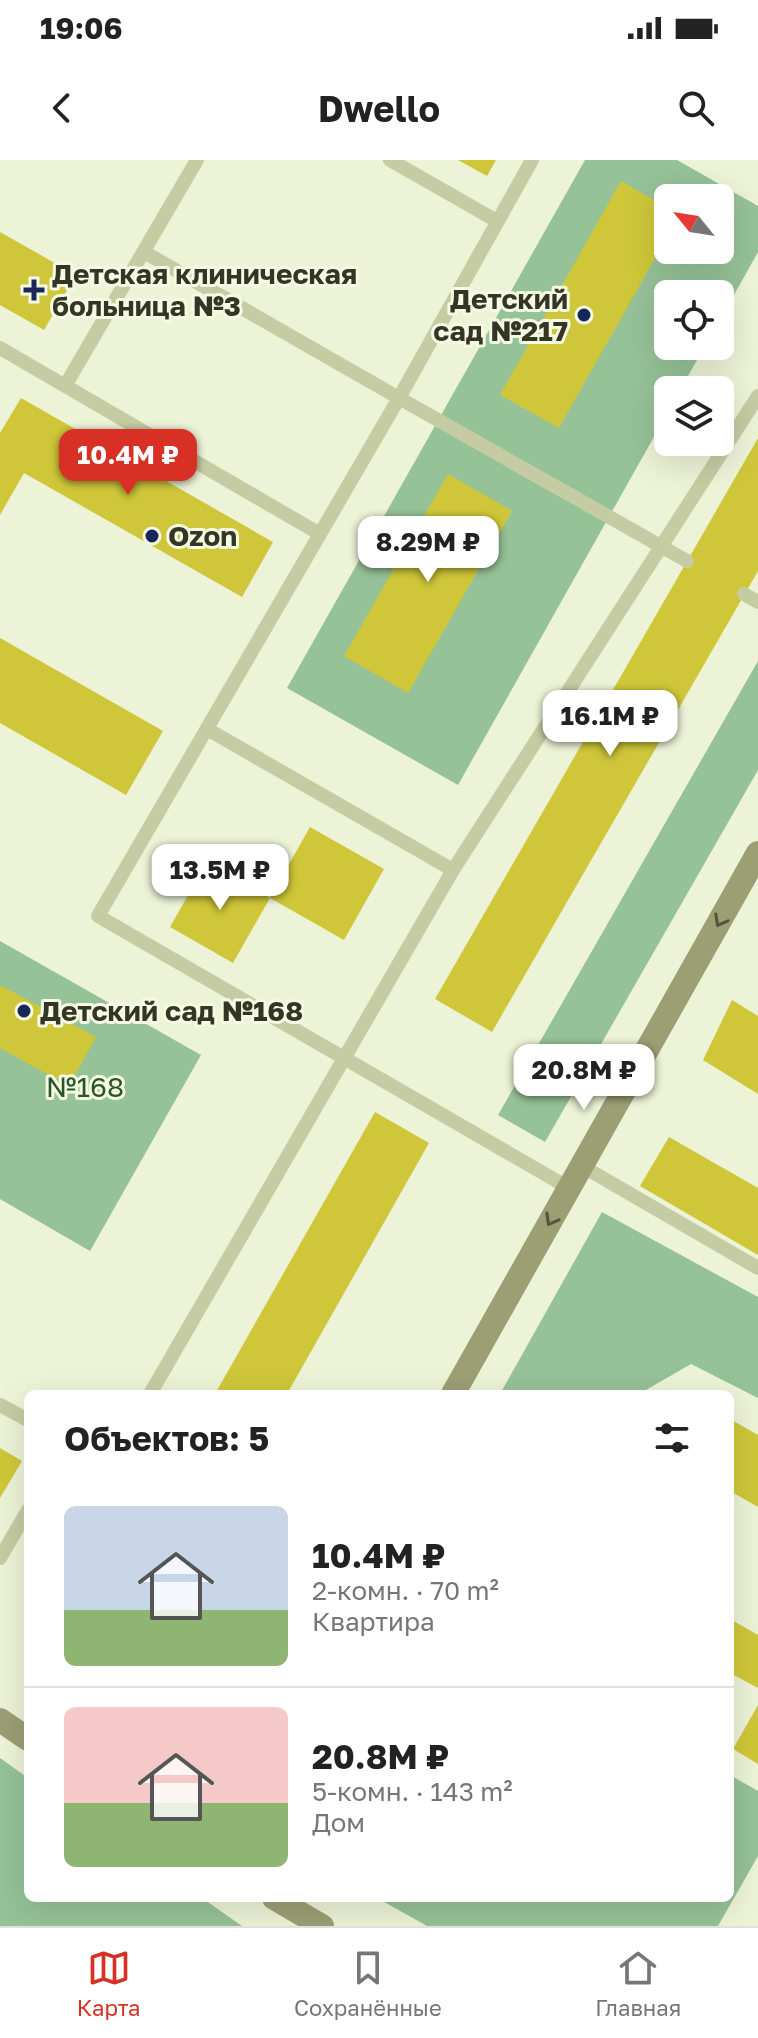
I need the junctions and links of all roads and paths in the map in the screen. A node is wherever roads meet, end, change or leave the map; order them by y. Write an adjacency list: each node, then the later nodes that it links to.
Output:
1 (197, 160): 5 (lane)
2 (390, 160): 4 (lane)
3 (532, 160): 4 (lane)
4 (497, 221): 9 (lane)
5 (144, 252): 7 (lane); 9 (lane)
6 (0, 348): 7 (lane)
7 (65, 386): 10 (lane)
8 (758, 396): 11 (lane)
9 (399, 398): 10 (lane); 11 (lane)
10 (320, 534): 15 (lane)
11 (662, 546): 12 (lane); 17 (lane)
12 (687, 561)
13 (744, 594): 14 (lane)
14 (758, 602)
15 (207, 729): 17 (lane); 18 (lane)
16 (758, 853): 19 (street, one-way to 19)
17 (453, 870): 18 (lane)
18 (344, 1060): 20 (lane); 22 (lane)
19 (582, 1166): 20 (street); 21 (lane)
20 (569, 1188): 23 (street, one-way to 23)
21 (758, 1268)
22 (152, 1390)
23 (455, 1390)
24 (0, 1405): 25 (lane)
25 (24, 1418)
26 (24, 1517): 27 (lane)
27 (0, 1558)
28 (0, 1720): 29 (street)
29 (24, 1736)
30 (281, 1902): 31 (street)
31 (322, 1926)

